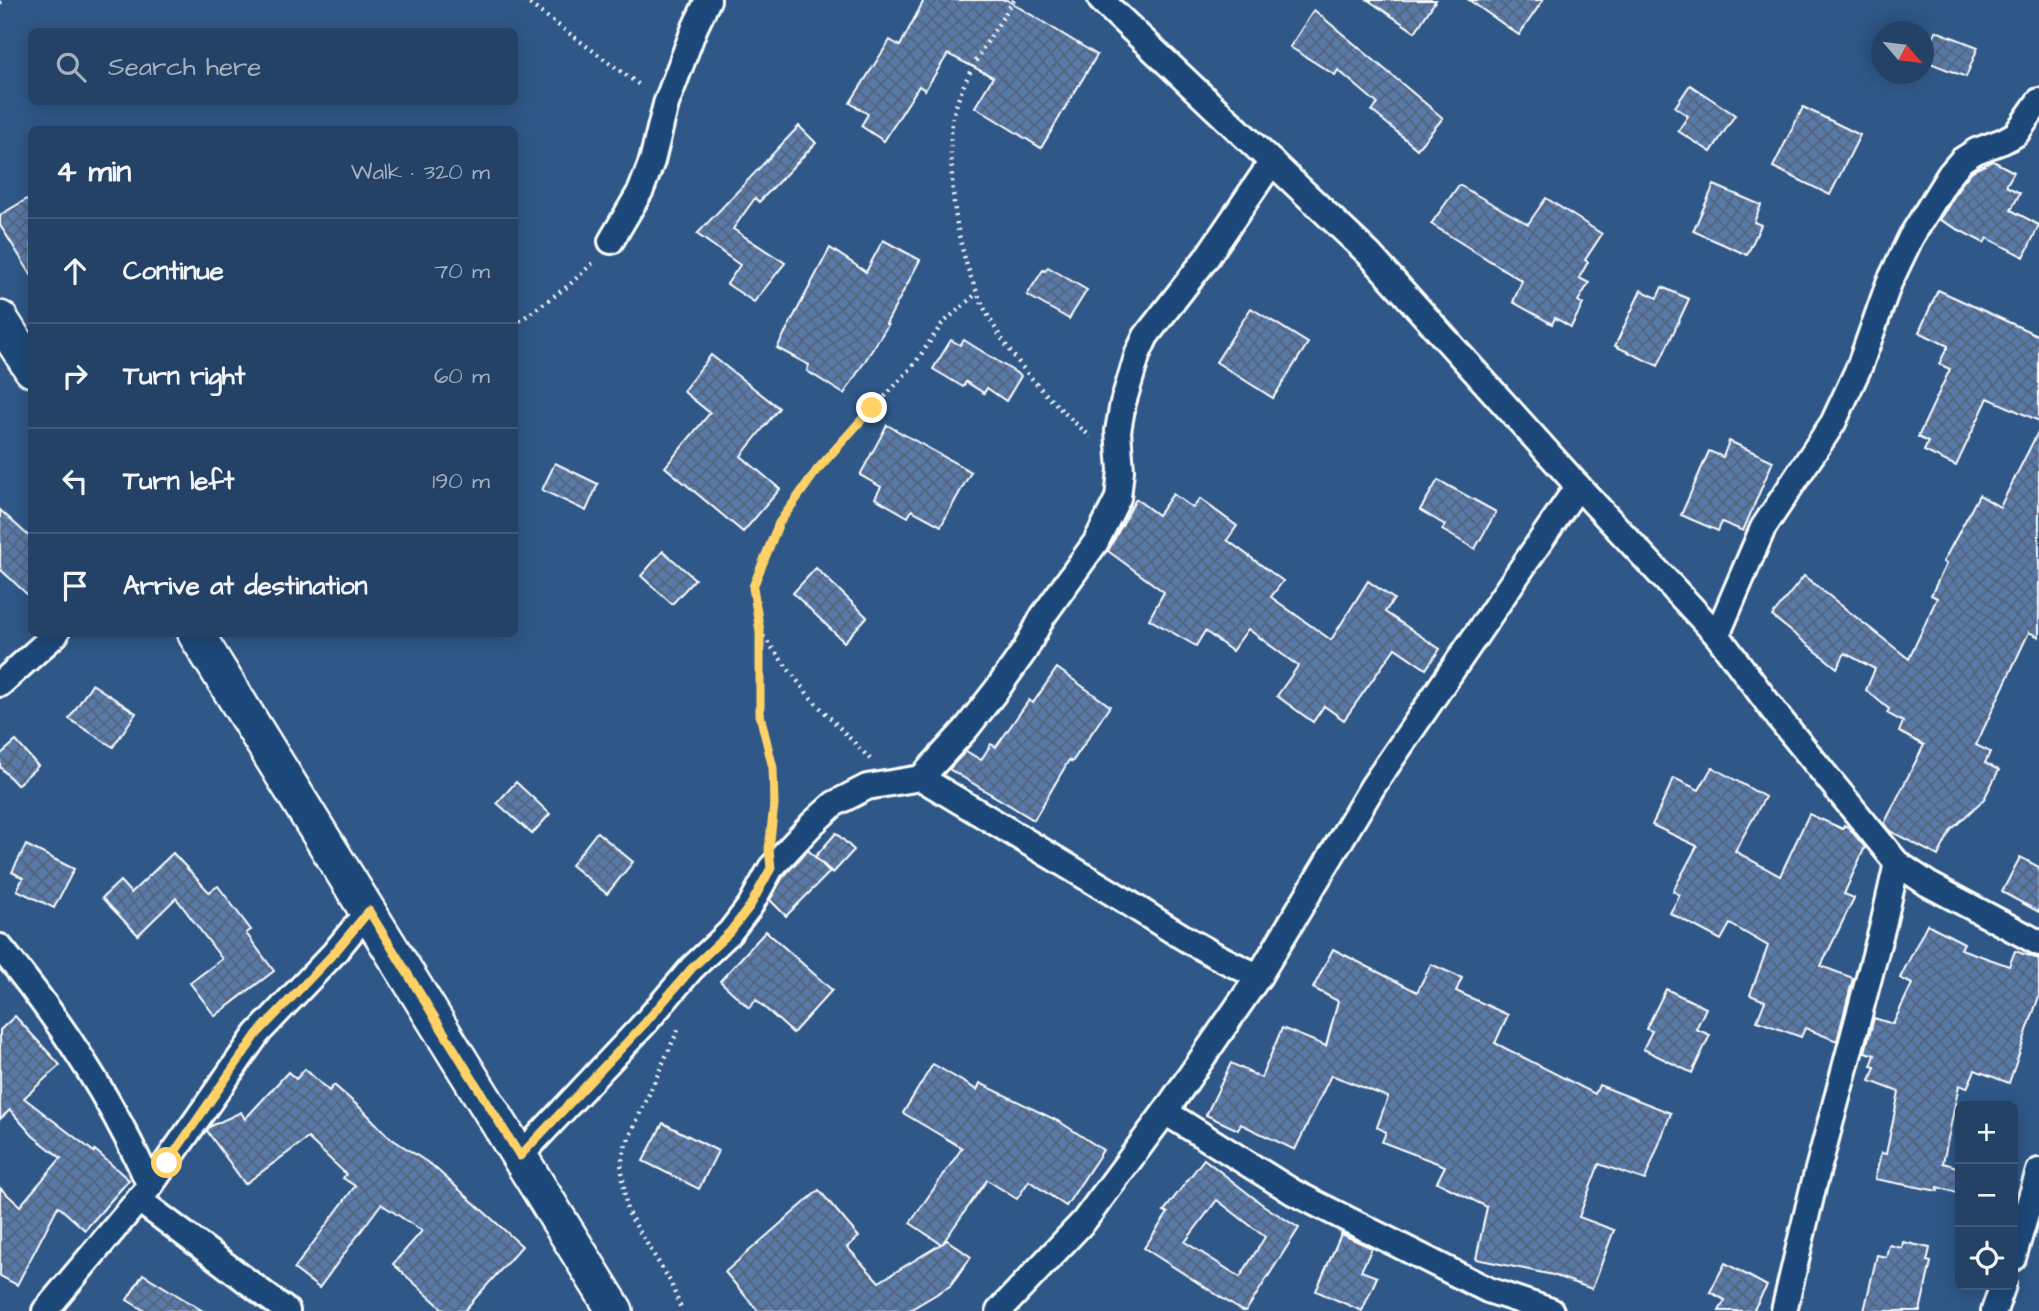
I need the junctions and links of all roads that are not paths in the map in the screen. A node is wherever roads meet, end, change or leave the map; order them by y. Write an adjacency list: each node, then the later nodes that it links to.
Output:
1 (708, 0): 5 (street)
2 (1101, 0): 4 (street)
3 (2039, 101): 9 (street)
4 (1272, 162): 8 (street); 13 (street)
5 (611, 241)
6 (0, 319): 7 (main road)
7 (28, 363)
8 (1578, 486): 9 (street); 18 (street)
9 (1717, 635): 14 (street)
10 (53, 637): 12 (street)
11 (198, 637): 15 (main road)
12 (0, 684)
13 (921, 778): 18 (street); 20 (street)
14 (1898, 863): 16 (street); 30 (street)
15 (369, 911): 20 (main road); 22 (street)
16 (2039, 943)
17 (0, 947): 22 (street)
18 (1259, 976): 19 (street)
19 (1165, 1112): 28 (street); 29 (street)
20 (520, 1156): 27 (main road)
21 (2039, 1171): 23 (street)
22 (144, 1193): 25 (street); 26 (street)
23 (2018, 1241)
24 (2001, 1290): 31 (street)
25 (45, 1311)
26 (287, 1311)
27 (615, 1311)
28 (999, 1311)
29 (1551, 1311)
30 (1784, 1311)
31 (1994, 1311)

